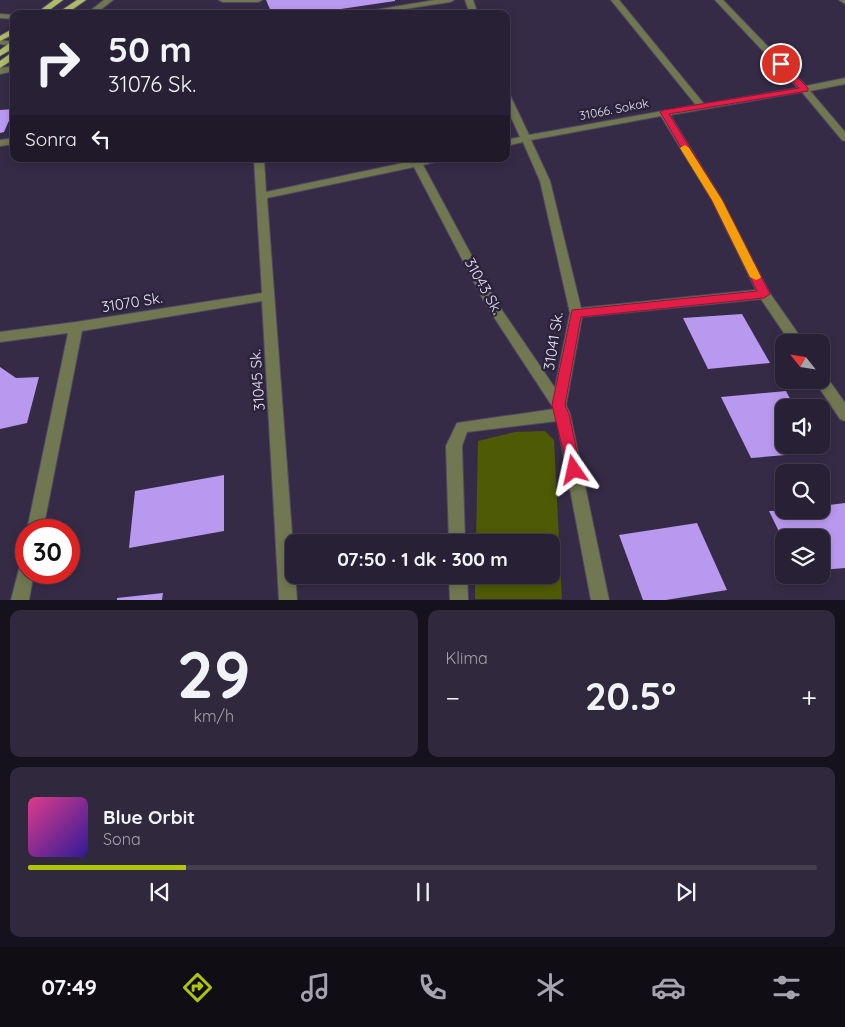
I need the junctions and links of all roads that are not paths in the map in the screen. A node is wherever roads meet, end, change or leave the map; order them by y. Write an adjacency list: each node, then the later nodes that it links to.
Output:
1 (60, 0): 9 (main road)
2 (82, 0): 10 (main road)
3 (109, 0): 11 (street)
4 (222, 0): 8 (street)
5 (450, 0): 12 (street)
6 (615, 0): 16 (street)
7 (719, 0): 14 (street)
8 (254, 2)
9 (45, 10)
10 (66, 10)
11 (95, 10)
12 (382, 10)
13 (845, 81): 14 (street, 31066. Sokak)
14 (805, 90): 16 (street, 31066. Sokak); 19 (street)
15 (510, 104): 18 (street, 31041 Sk.)
16 (702, 106): 17 (street, 31066. Sokak)
17 (664, 112): 18 (street, 31066. Sokak); 25 (street)
18 (526, 138): 20 (street, 31066. Sokak); 27 (street, 31041 Sk.)
19 (845, 138)
20 (510, 141)
21 (259, 162): 24 (street, 31045 Sk.)
22 (421, 162): 23 (street)
23 (417, 163): 24 (street); 32 (street, 31043 Sk.)
24 (262, 196): 26 (street, 31045 Sk.)
25 (764, 294): 27 (street); 29 (street)
26 (268, 296): 28 (street, 31070 Sk.); 39 (street, 31045 Sk.)
27 (576, 313): 32 (street, 31041 Sk.)
28 (76, 327): 30 (street, 31070 Sk.); 34 (street)
29 (792, 334)
30 (0, 337)
31 (827, 389): 33 (street)
32 (561, 410): 35 (street); 41 (street, 31041 Sk.)
33 (845, 416)
34 (37, 519)
35 (457, 534)
36 (23, 584): 38 (street)
37 (458, 584): 40 (street)
38 (20, 600)
39 (288, 600)
40 (459, 600)
41 (600, 600)

